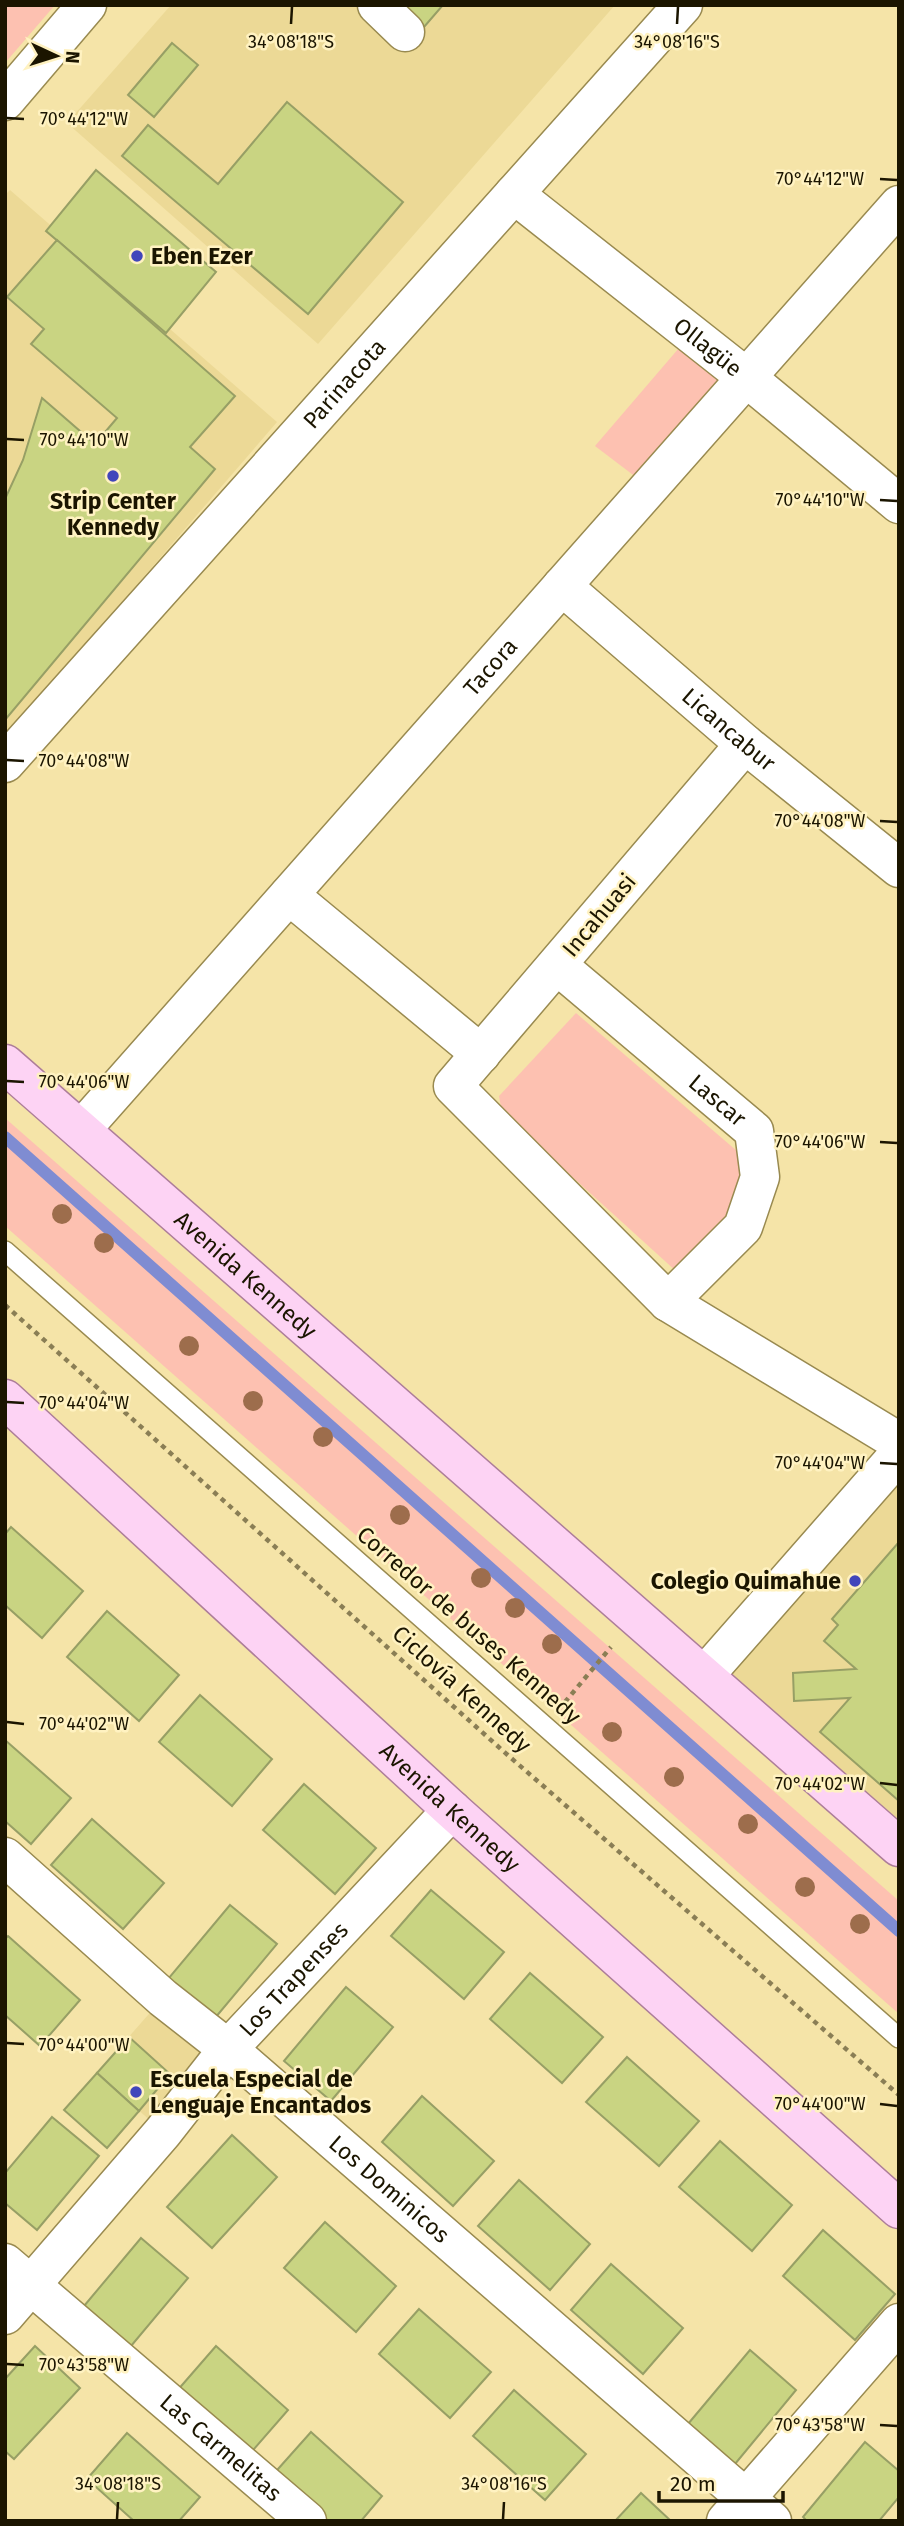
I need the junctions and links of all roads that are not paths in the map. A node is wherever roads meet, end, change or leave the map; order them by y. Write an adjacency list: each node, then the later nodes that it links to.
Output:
1 (87, 5): 5 (street)
2 (377, 5): 4 (street)
3 (683, 5): 6 (street, Parinacota)
4 (405, 32)
5 (5, 101)
6 (514, 194): 8 (street, Ollagüe); 12 (street, Parinacota)
7 (899, 205): 8 (street, Tacora)
8 (747, 377): 9 (street, Ollagüe); 10 (street, Tacora)
9 (899, 504)
10 (562, 586): 11 (street, Licancabur); 14 (street, Tacora)
11 (745, 744): 13 (street, Licancabur); 15 (street, Incahuasi)
12 (5, 763)
13 (899, 868)
14 (289, 895): 16 (street); 18 (street, Tacora)
15 (557, 965): 16 (street, Incahuasi); 20 (street, Lascar)
16 (481, 1054): 20 (street, Incahuasi)
17 (5, 1064): 18 (main road, Avenida Kennedy)
18 (81, 1130): 24 (main road, Avenida Kennedy)
19 (5, 1251): 28 (lane, Corredor de buses Kennedy)
20 (668, 1303): 22 (street)
21 (5, 1399): 25 (main road, Avenida Kennedy)
22 (899, 1442)
23 (899, 1454): 24 (street)
24 (704, 1676): 26 (main road, Avenida Kennedy)
25 (452, 1810): 29 (street, Los Trapenses); 30 (main road, Avenida Kennedy)
26 (899, 1847)
27 (5, 1857): 29 (street, Los Dominicos)
28 (899, 2038)
29 (228, 2049): 31 (street, Los Trapenses); 34 (street, Los Dominicos)
30 (899, 2209)
31 (18, 2274): 32 (street, Los Trapenses); 35 (street, Las Carmelitas)
32 (5, 2315)
33 (899, 2323): 34 (street)
34 (748, 2513)
35 (307, 2521)

